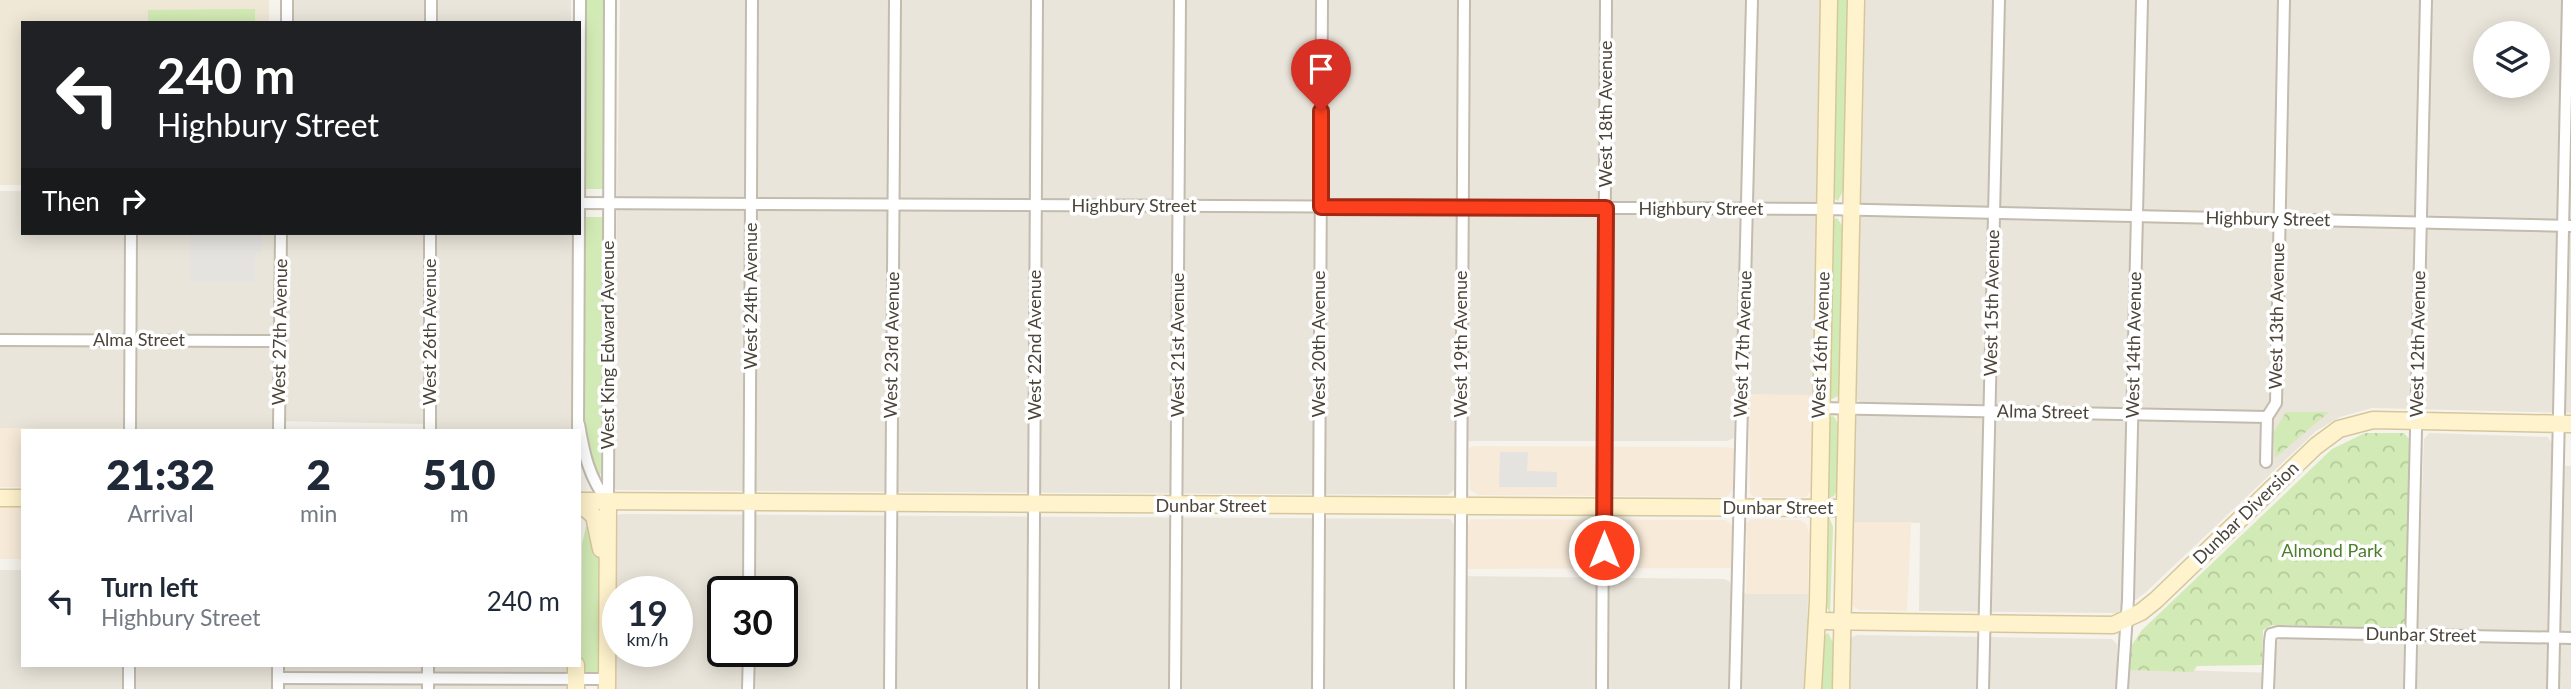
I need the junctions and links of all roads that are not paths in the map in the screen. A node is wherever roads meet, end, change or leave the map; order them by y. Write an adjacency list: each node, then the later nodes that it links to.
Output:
1 (287, 0): 20 (street)
2 (431, 0): 21 (street)
3 (580, 0): 22 (street, West King Edward Avenue)
4 (611, 0): 24 (street, West King Edward Avenue)
5 (752, 0): 25 (street, West 24th Avenue)
6 (895, 0): 26 (street, West 23rd Avenue)
7 (1037, 0): 27 (street, West 22nd Avenue)
8 (1180, 0): 28 (street, West 21st Avenue)
9 (1322, 0): 29 (street, West 20th Avenue)
10 (1464, 0): 30 (street, West 19th Avenue)
11 (1606, 0): 31 (street, West 18th Avenue)
12 (1752, 0): 32 (street, West 17th Avenue)
13 (1829, 0): 33 (main road, West 16th Avenue)
14 (1856, 0): 34 (main road, West 16th Avenue)
15 (1999, 0): 35 (street, West 15th Avenue)
16 (2142, 0): 36 (street, West 14th Avenue)
17 (2284, 0): 37 (street, West 13th Avenue)
18 (2426, 0): 38 (street, West 12th Avenue)
19 (2568, 0): 39 (street)
20 (287, 21)
21 (431, 21)
22 (580, 21)
23 (581, 203): 24 (street, Highbury Street)
24 (609, 203): 25 (street, Highbury Street); 65 (street, West King Edward Avenue)
25 (751, 204): 26 (street, Highbury Street); 66 (street, West 24th Avenue)
26 (894, 205): 27 (street, Highbury Street); 67 (street, West 23rd Avenue)
27 (1037, 205): 28 (street, Highbury Street); 68 (street, West 22nd Avenue)
28 (1179, 206): 29 (street, Highbury Street); 70 (street, West 21st Avenue)
29 (1321, 207): 30 (street, Highbury Street); 71 (street, West 20th Avenue)
30 (1462, 208): 31 (street, Highbury Street); 73 (street, West 19th Avenue)
31 (1606, 208): 32 (street, Highbury Street); 72 (street, West 18th Avenue)
32 (1747, 209): 33 (street, Highbury Street); 74 (street, West 17th Avenue)
33 (1825, 209): 34 (street, Highbury Street); 47 (main road, West 16th Avenue)
34 (1849, 210): 35 (street, Highbury Street); 48 (main road, West 16th Avenue)
35 (1993, 213): 36 (street, Highbury Street); 49 (street, West 15th Avenue)
36 (2137, 216): 37 (street, Highbury Street); 50 (street, West 14th Avenue)
37 (2279, 219): 38 (street, Highbury Street); 52 (street, West 13th Avenue)
38 (2421, 223): 39 (street, Highbury Street); 53 (street, West 12th Avenue)
39 (2567, 226): 54 (street)
40 (131, 235): 45 (street)
41 (281, 235): 46 (street, West 27th Avenue)
42 (430, 235): 57 (street, West 26th Avenue)
43 (579, 235): 51 (street, West King Edward Avenue)
44 (0, 340): 45 (street, Alma Street)
45 (131, 341): 46 (street, Alma Street); 55 (street)
46 (279, 341): 56 (street, West 27th Avenue)
47 (1819, 408): 48 (street, Alma Street); 75 (main road, West 16th Avenue)
48 (1846, 409): 49 (street, Alma Street); 76 (main road, West 16th Avenue)
49 (1989, 411): 50 (street, Alma Street); 82 (street, West 15th Avenue)
50 (2132, 414): 52 (street, Alma Street); 81 (street, West 14th Avenue)
51 (578, 417): 58 (street, West King Edward Avenue); 59 (street)
52 (2267, 417): 61 (street, West 13th Avenue)
53 (2416, 421): 54 (main road); 81 (main road, Dunbar Diversion); 83 (street, West 12th Avenue)
54 (2565, 424): 84 (street)
55 (130, 429)
56 (279, 429)
57 (430, 429)
58 (578, 429)
59 (580, 429)
60 (581, 436): 65 (street)
61 (2266, 462)
62 (0, 498): 63 (main road)
63 (21, 499)
64 (581, 502): 65 (main road, Dunbar Street)
65 (608, 502): 66 (main road, Dunbar Street); 77 (main road, West King Edward Avenue)
66 (750, 503): 67 (main road, Dunbar Street); 78 (street, West 24th Avenue)
67 (892, 503): 68 (main road, Dunbar Street); 94 (street, West 23rd Avenue)
68 (1034, 503): 70 (main road, Dunbar Street); 95 (street, West 22nd Avenue)
69 (581, 504): 77 (main road)
70 (1176, 505): 71 (main road, Dunbar Street); 96 (street, West 21st Avenue)
71 (1319, 506): 73 (main road, Dunbar Street); 97 (street, West 20th Avenue)
72 (1604, 506): 73 (main road, Dunbar Street); 74 (main road, Dunbar Street); 99 (street, West 18th Avenue)
73 (1460, 507): 98 (street, West 19th Avenue)
74 (1739, 508): 75 (main road, Dunbar Street); 100 (street, West 17th Avenue)
75 (1818, 508): 76 (main road, Dunbar Street); 79 (main road, West 16th Avenue)
76 (1843, 508): 80 (main road, West 16th Avenue)
77 (608, 560): 91 (main road, West King Edward Avenue)
78 (749, 576)
79 (1817, 621): 80 (main road); 101 (main road, West 16th Avenue)
80 (1841, 621): 82 (main road); 102 (main road, West 16th Avenue)
81 (2125, 621): 82 (main road); 104 (street, West 14th Avenue)
82 (1985, 625): 103 (street, West 15th Avenue)
83 (2412, 634): 84 (street, Dunbar Street); 105 (street, Dunbar Street); 106 (street, West 12th Avenue)
84 (2555, 637): 85 (street, Dunbar Street); 107 (street)
85 (2571, 638)
86 (129, 667): 92 (street)
87 (749, 667): 93 (street)
88 (576, 678): 90 (street); 91 (street)
89 (278, 684): 90 (street)
90 (428, 684)
91 (607, 684)
92 (129, 689)
93 (748, 689)
94 (890, 689)
95 (1033, 689)
96 (1175, 689)
97 (1318, 689)
98 (1460, 689)
99 (1602, 689)
100 (1735, 689)
101 (1813, 689)
102 (1840, 689)
103 (1983, 689)
104 (2122, 689)
105 (2268, 689)
106 (2410, 689)
107 (2553, 689)

